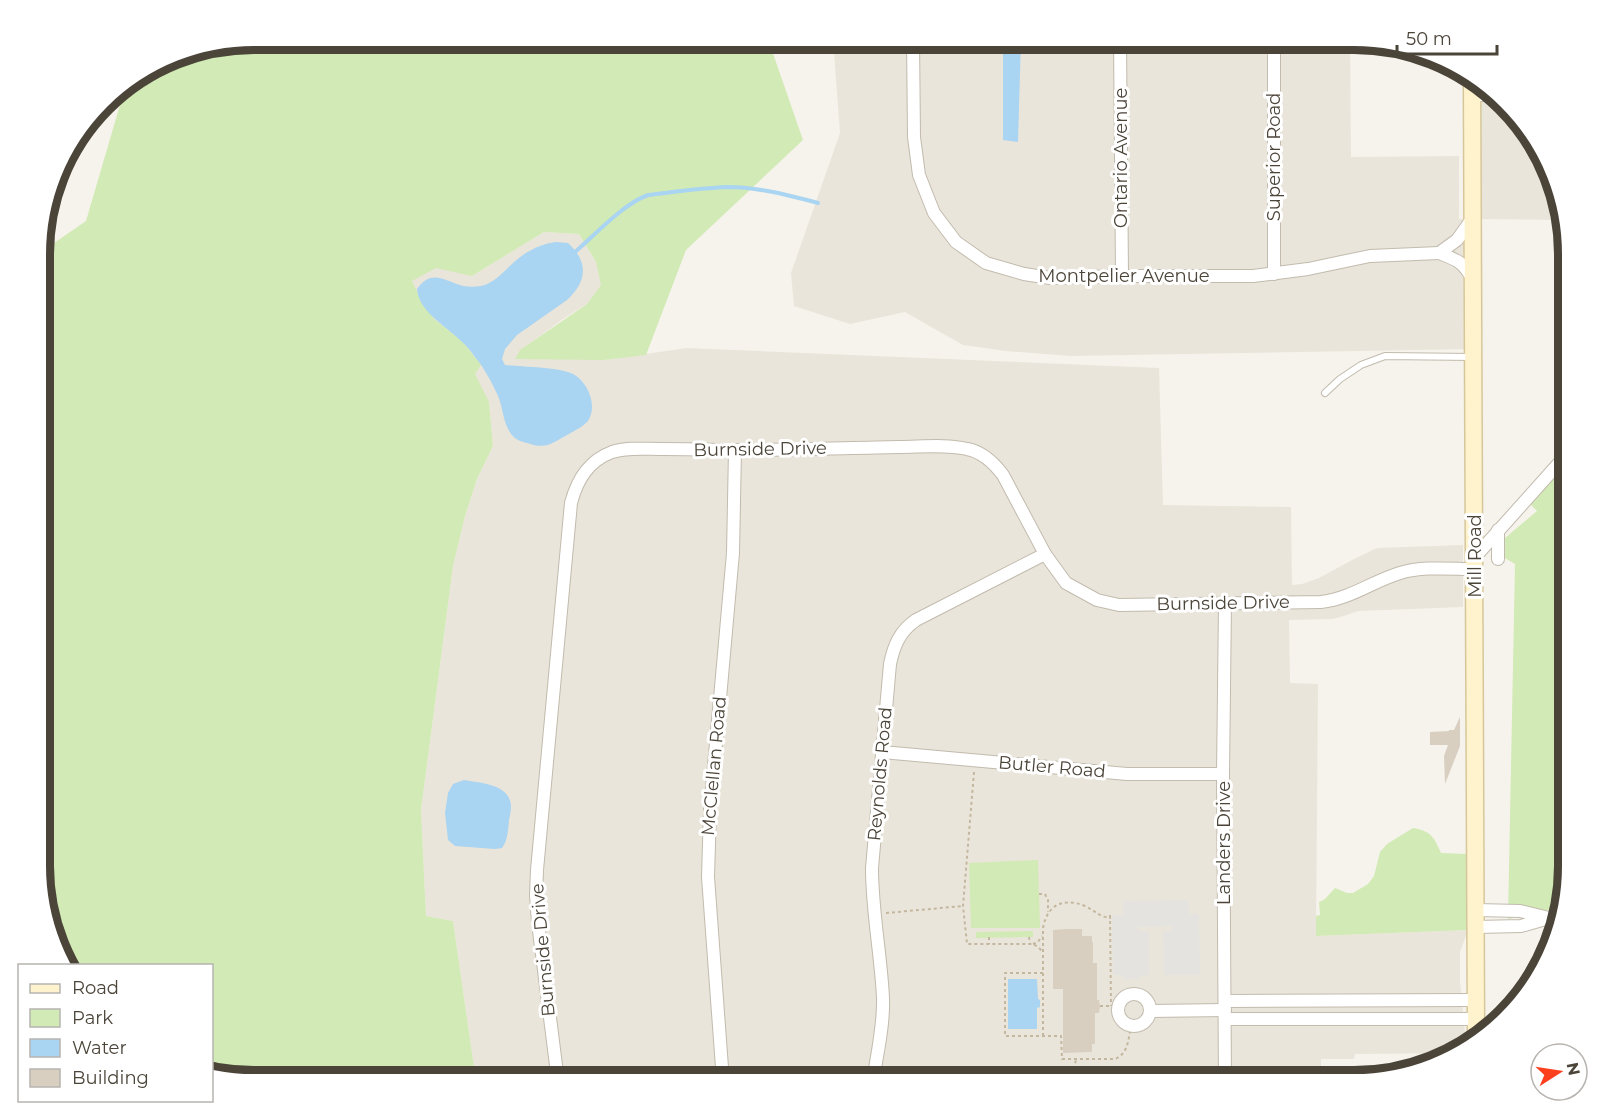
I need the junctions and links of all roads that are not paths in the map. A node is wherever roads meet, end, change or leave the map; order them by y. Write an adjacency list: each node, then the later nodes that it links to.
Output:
1 (913, 50): 10 (street, Montpelier Avenue)
2 (1120, 50): 10 (street, Ontario Avenue)
3 (1274, 50): 9 (street, Superior Road)
4 (1472, 88): 5 (street, Mill Road)
5 (1472, 95): 6 (street); 7 (street, Mill Road)
6 (1482, 95)
7 (1472, 219): 8 (street); 11 (street, Mill Road)
8 (1439, 253): 9 (street, Montpelier Avenue); 11 (street)
9 (1274, 274): 10 (street, Montpelier Avenue)
10 (1122, 276)
11 (1472, 279): 12 (street, Mill Road)
12 (1473, 357): 13 (lane); 19 (street, Mill Road)
13 (1325, 393)
14 (735, 450): 17 (street, Burnside Drive); 29 (street, Burnside Drive); 30 (street, McClellan Road)
15 (1557, 465): 16 (street)
16 (1498, 530): 18 (street); 19 (street)
17 (1045, 554): 20 (street, Burnside Drive); 21 (street, Reynolds Road)
18 (1498, 559)
19 (1475, 563): 20 (street, Burnside Drive); 23 (street, Mill Road)
20 (1225, 604): 22 (street, Landers Drive)
21 (882, 752): 22 (street, Butler Road); 31 (street, Reynolds Road)
22 (1223, 774): 26 (street, Landers Drive)
23 (1476, 918): 24 (street); 25 (street, Mill Road)
24 (1551, 918)
25 (1476, 1000): 26 (street); 28 (street, Mill Road)
26 (1225, 1010): 27 (street); 28 (street); 32 (street, Landers Drive)
27 (1150, 1011): 27 (street)
28 (1476, 1027)
29 (557, 1070)
30 (722, 1070)
31 (875, 1070)
32 (1225, 1070)

